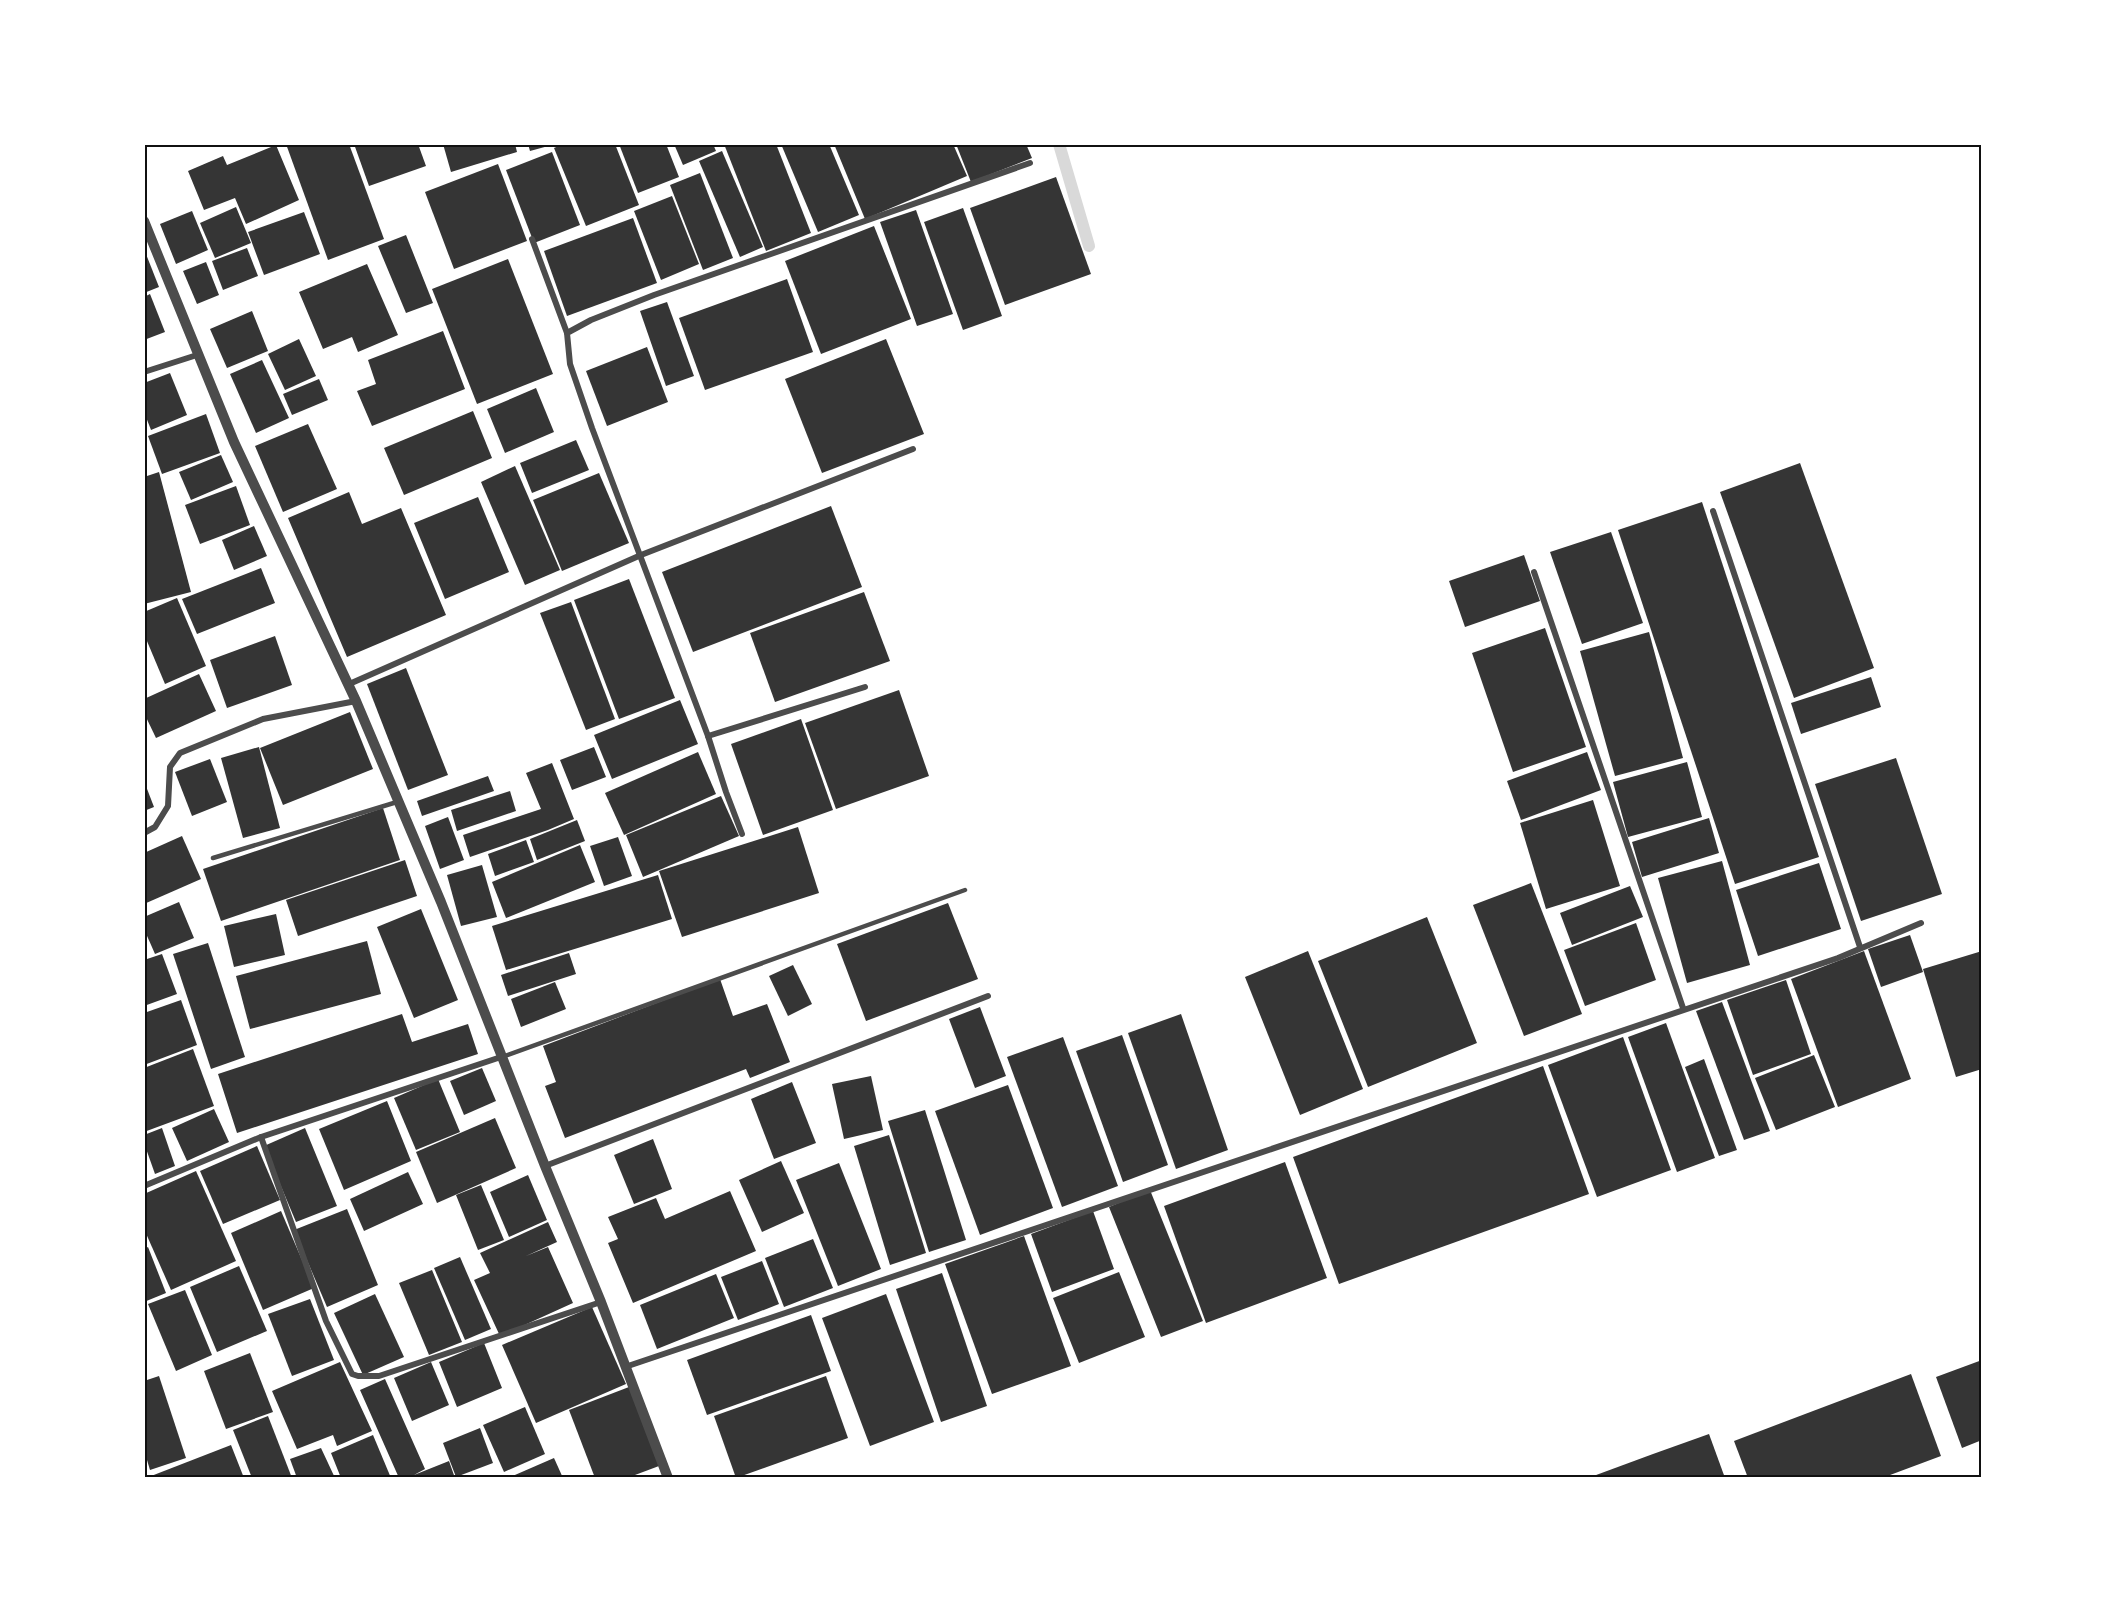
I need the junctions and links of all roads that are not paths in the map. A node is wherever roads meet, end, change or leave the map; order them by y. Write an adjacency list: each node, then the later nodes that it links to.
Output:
1 (1030, 163): 4 (street)
2 (144, 221): 5 (street)
3 (532, 239): 4 (street)
4 (567, 333): 9 (street)
5 (197, 355): 6 (street); 11 (street)
6 (144, 372)
7 (913, 449): 9 (street)
8 (1713, 511): 21 (street)
9 (641, 555): 11 (street); 14 (street)
10 (1534, 572): 23 (street)
11 (346, 685): 13 (street)
12 (865, 687): 14 (street)
13 (356, 701): 15 (street); 16 (street)
14 (708, 736): 17 (street)
15 (398, 802): 18 (lane); 24 (street)
16 (144, 833)
17 (742, 834)
18 (213, 858)
19 (965, 890): 24 (lane)
20 (1921, 922): 21 (street)
21 (1860, 947): 23 (street)
22 (988, 996): 26 (street)
23 (1683, 1008): 29 (street)
24 (501, 1057): 25 (street); 26 (street)
25 (261, 1137): 27 (street); 28 (street)
26 (545, 1166): 28 (street)
27 (144, 1186)
28 (601, 1302): 29 (street)
29 (624, 1367): 30 (street)
30 (668, 1478)

